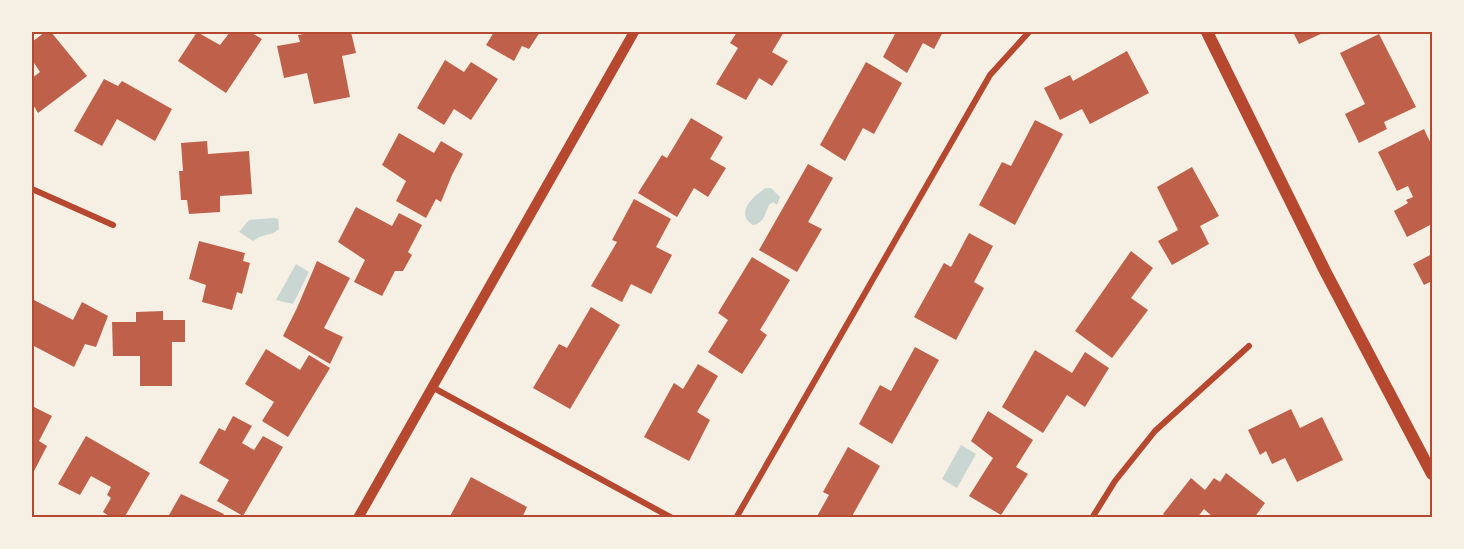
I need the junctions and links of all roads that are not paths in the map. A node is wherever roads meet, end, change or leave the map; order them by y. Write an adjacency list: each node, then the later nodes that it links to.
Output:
1 (634, 32): 7 (street)
2 (1029, 32): 11 (street)
3 (1207, 32): 8 (main road)
4 (32, 189): 5 (street)
5 (113, 225)
6 (1249, 346): 12 (street)
7 (432, 386): 9 (street); 10 (street)
8 (1432, 474)
9 (358, 518)
10 (672, 518)
11 (736, 518)
12 (1092, 518)

